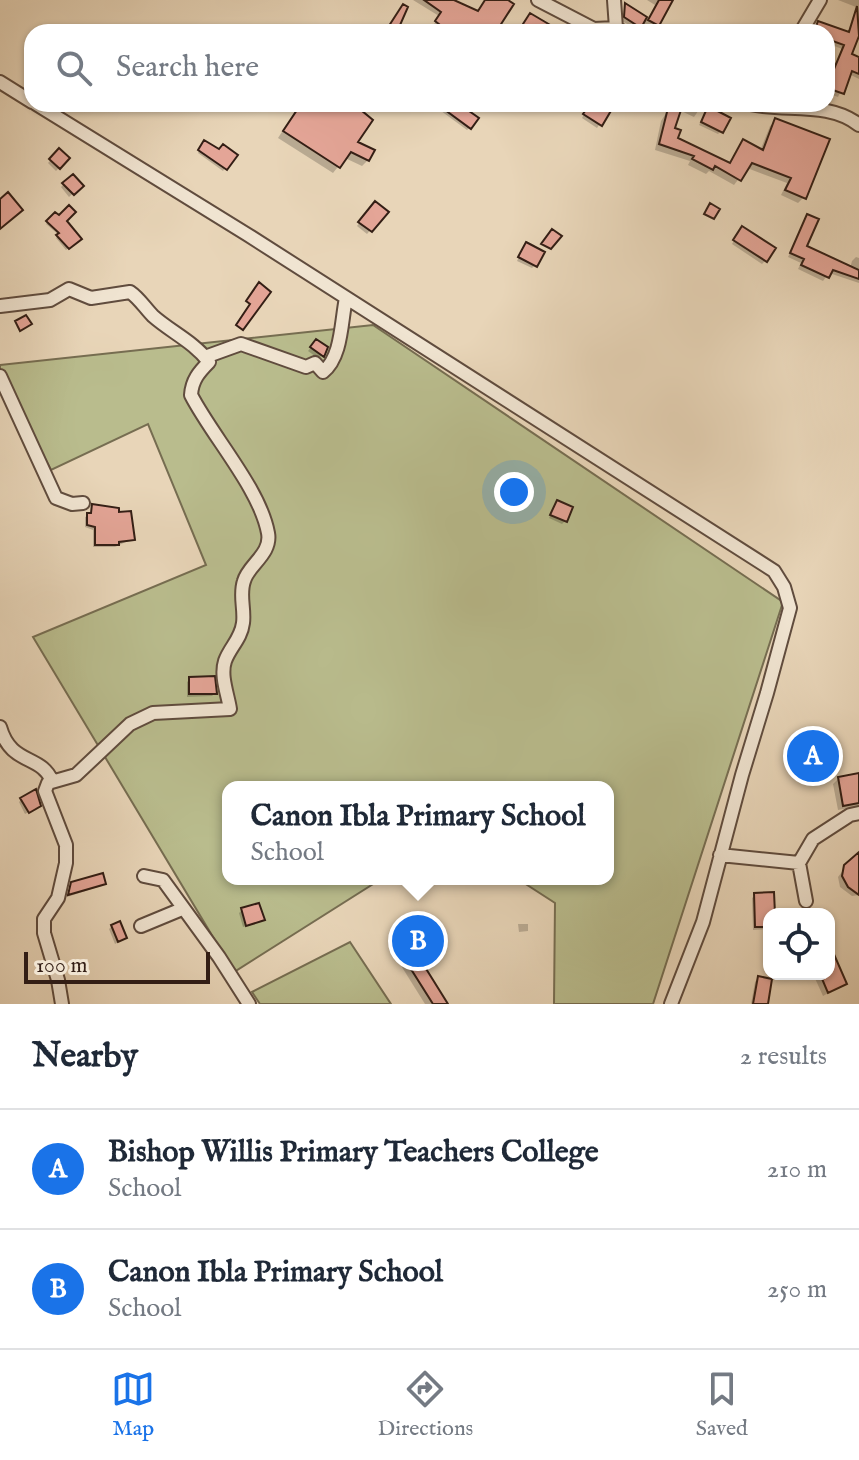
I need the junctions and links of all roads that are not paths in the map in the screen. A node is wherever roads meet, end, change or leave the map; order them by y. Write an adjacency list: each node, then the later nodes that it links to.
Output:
1 (538, 0): 4 (street)
2 (614, 0): 5 (street)
3 (820, 0): 6 (street)
4 (584, 24)
5 (619, 24)
6 (806, 24)
7 (0, 82): 8 (street)
8 (24, 97)
9 (48, 112): 12 (street)
10 (853, 115): 11 (street)
11 (859, 125)
12 (346, 298): 14 (street); 20 (street)
13 (0, 306): 14 (street)
14 (205, 357): 18 (street)
15 (0, 376): 16 (street)
16 (83, 503)
17 (0, 727): 18 (street)
18 (52, 781): 26 (street)
19 (859, 813): 21 (street)
20 (720, 855): 21 (street); 28 (street)
21 (799, 863): 23 (street)
22 (144, 876): 24 (street)
23 (806, 901)
24 (182, 909): 25 (street); 27 (street)
25 (141, 926)
26 (62, 1004)
27 (249, 1004)
28 (671, 1004)

